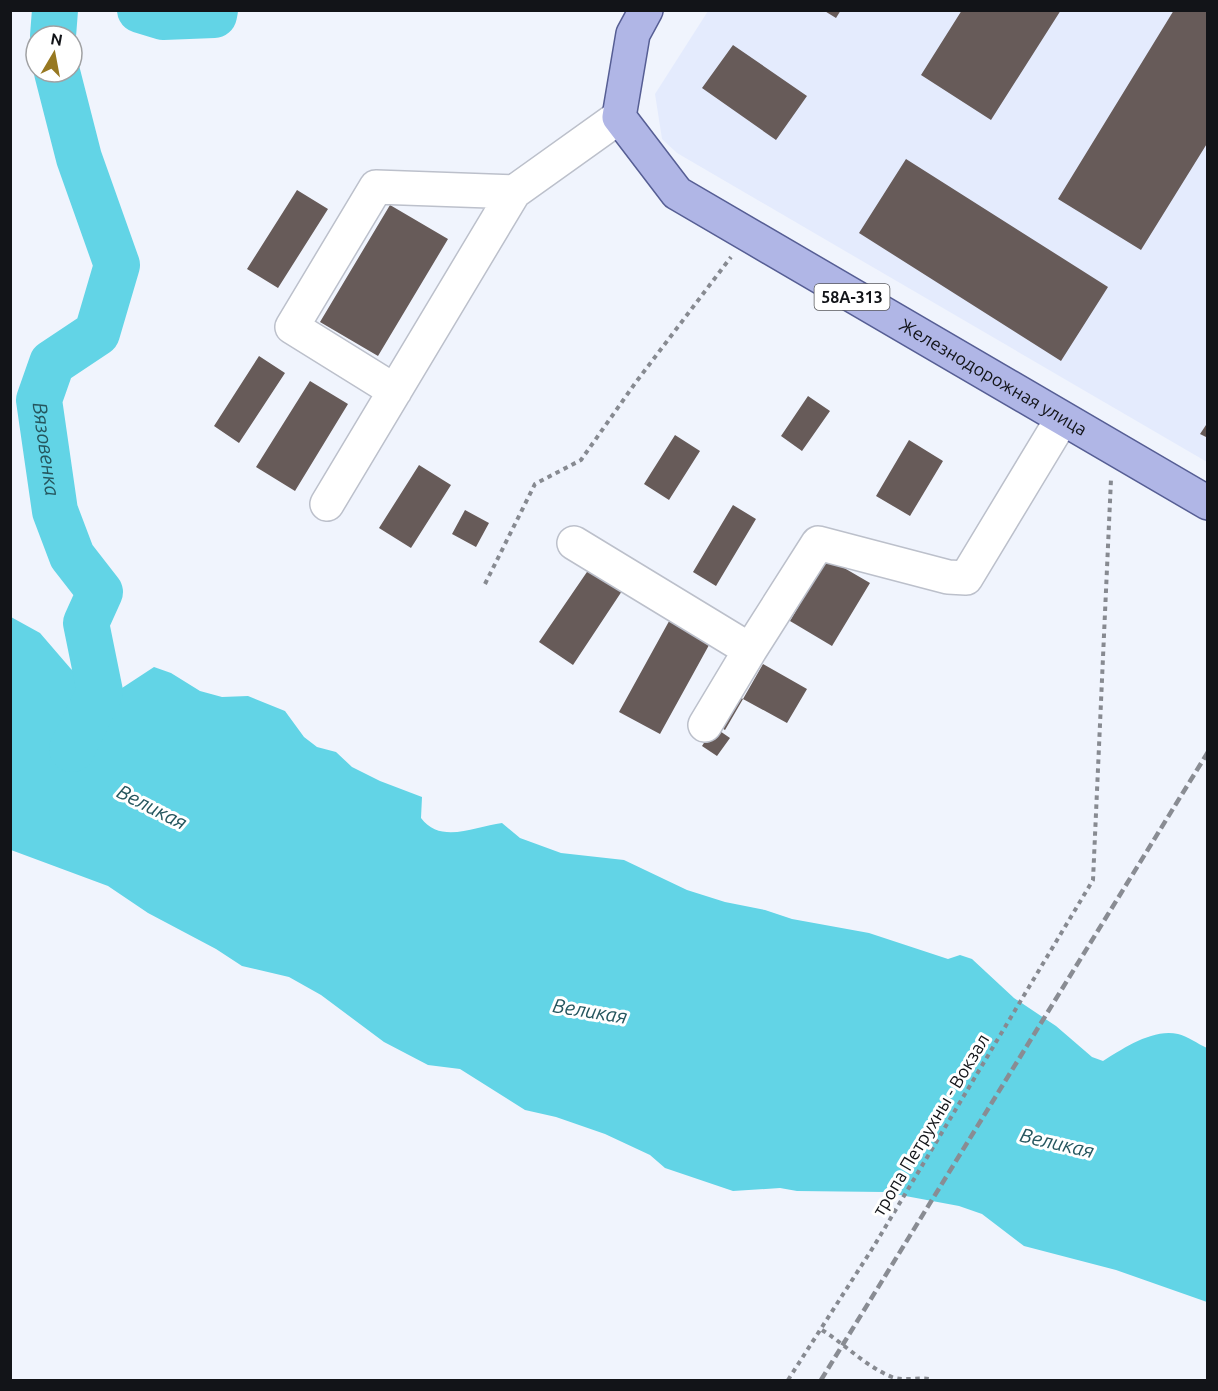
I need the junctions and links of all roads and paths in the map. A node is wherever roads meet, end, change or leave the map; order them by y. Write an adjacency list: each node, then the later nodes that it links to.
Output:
1 (646, 10): 2 (main road)
2 (619, 117): 3 (lane); 4 (main road, Железнодорожная улица / 58А-313)
3 (513, 192): 5 (lane); 5 (lane)
4 (748, 235): 6 (main road, Железнодорожная улица / 58А-313); 11 (path)
5 (395, 391): 9 (lane)
6 (1062, 419): 7 (main road, Железнодорожная улица / 58А-313); 12 (lane)
7 (1112, 448): 8 (main road, Железнодорожная улица / 58А-313); 14 (path, тропа Петрухны - Вокзал)
8 (1208, 503)
9 (327, 504)
10 (574, 543): 12 (lane)
11 (485, 584)
12 (750, 650): 13 (lane)
13 (705, 725)
14 (822, 1330): 15 (path, тропа Петрухны - Вокзал); 16 (path)
15 (788, 1380)
16 (933, 1380)

